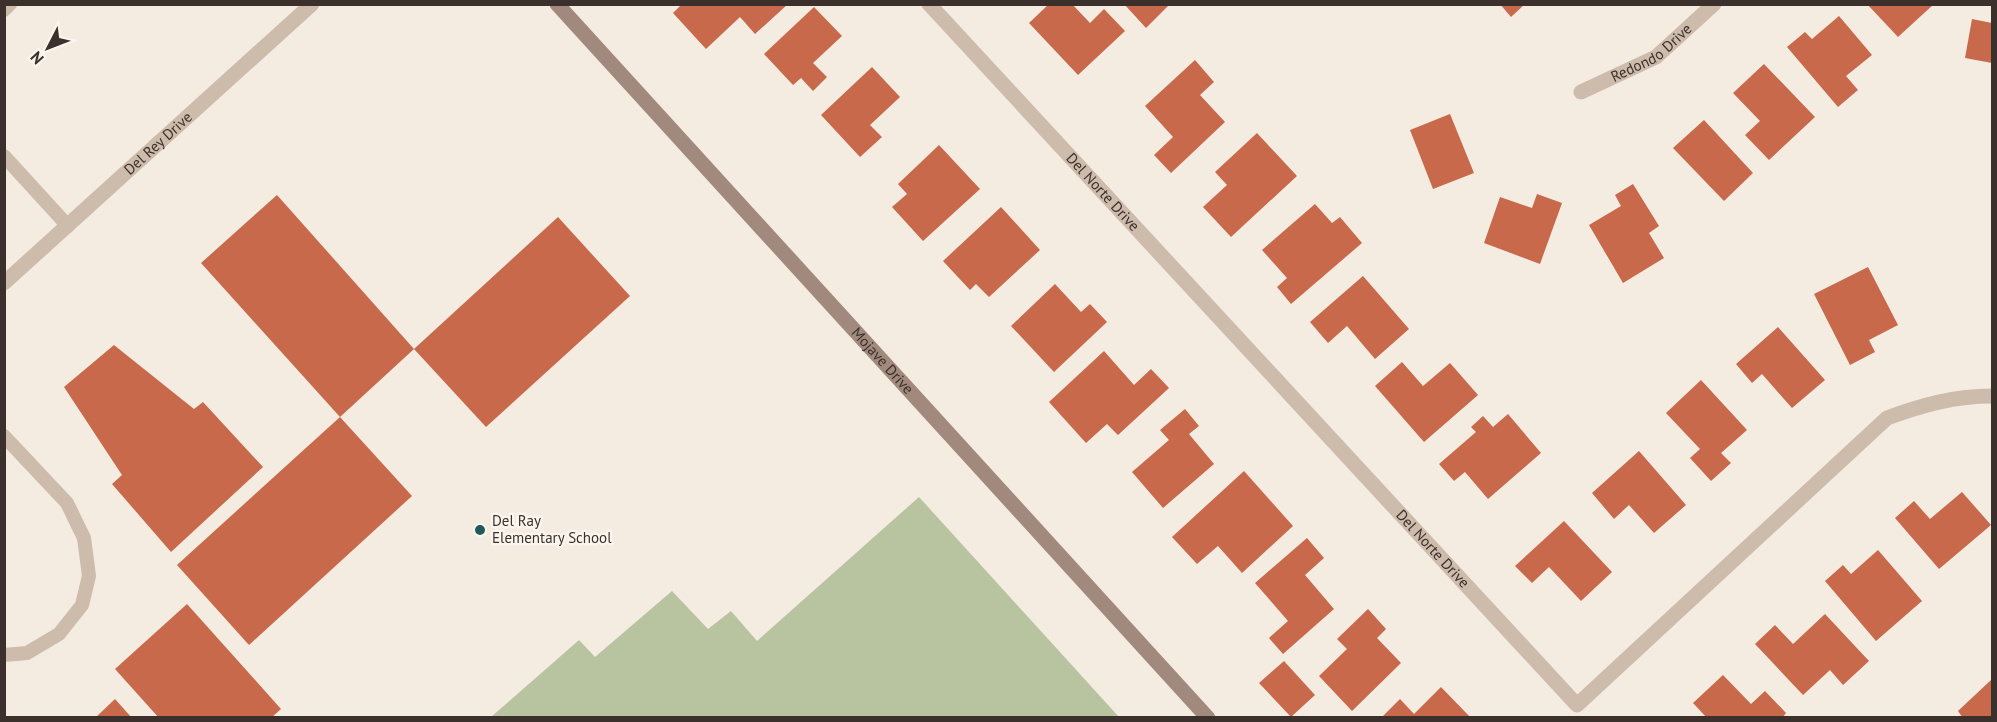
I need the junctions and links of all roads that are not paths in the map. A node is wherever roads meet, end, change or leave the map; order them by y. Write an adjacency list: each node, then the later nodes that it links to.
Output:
1 (10, 4): 6 (lane)
2 (312, 4): 9 (street, Del Rey Drive)
3 (557, 4): 14 (main road, Mojave Drive)
4 (1714, 4): 7 (street, Redondo Drive)
5 (932, 6): 11 (street, Del Norte Drive)
6 (4, 10)
7 (1581, 92)
8 (4, 156): 9 (lane)
9 (68, 226): 10 (street, Del Rey Drive)
10 (4, 283)
11 (1992, 396)
12 (4, 436): 13 (lane)
13 (4, 655)
14 (1208, 717)

